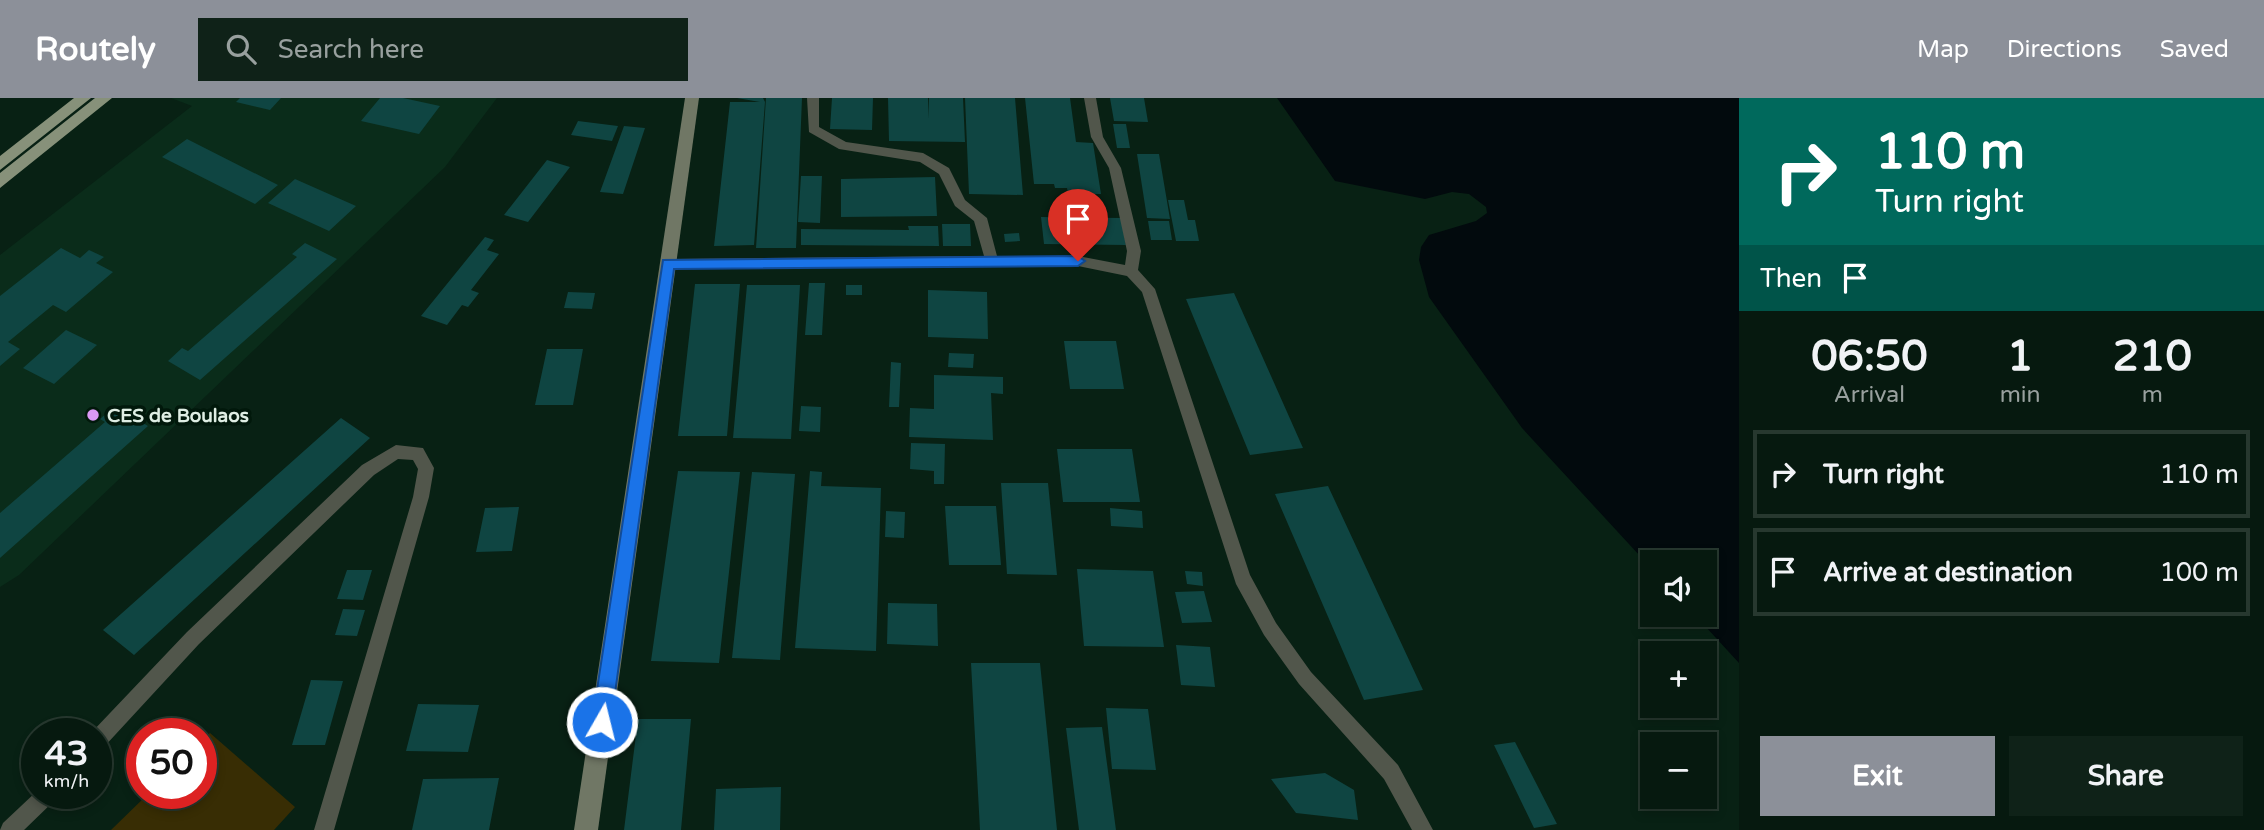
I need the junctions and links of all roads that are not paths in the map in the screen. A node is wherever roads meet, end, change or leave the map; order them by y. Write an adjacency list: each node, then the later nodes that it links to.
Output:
1 (84, 98): 6 (main road)
2 (105, 98): 7 (main road)
3 (692, 98): 9 (main road)
4 (813, 98): 8 (lane)
5 (1090, 98): 10 (lane)
6 (0, 164)
7 (0, 182)
8 (992, 261): 9 (lane); 10 (lane)
9 (668, 264): 15 (main road)
10 (1131, 272): 16 (lane)
11 (112, 724): 14 (lane)
12 (32, 809): 13 (lane)
13 (10, 830)
14 (324, 830)
15 (586, 830)
16 (1423, 830)

